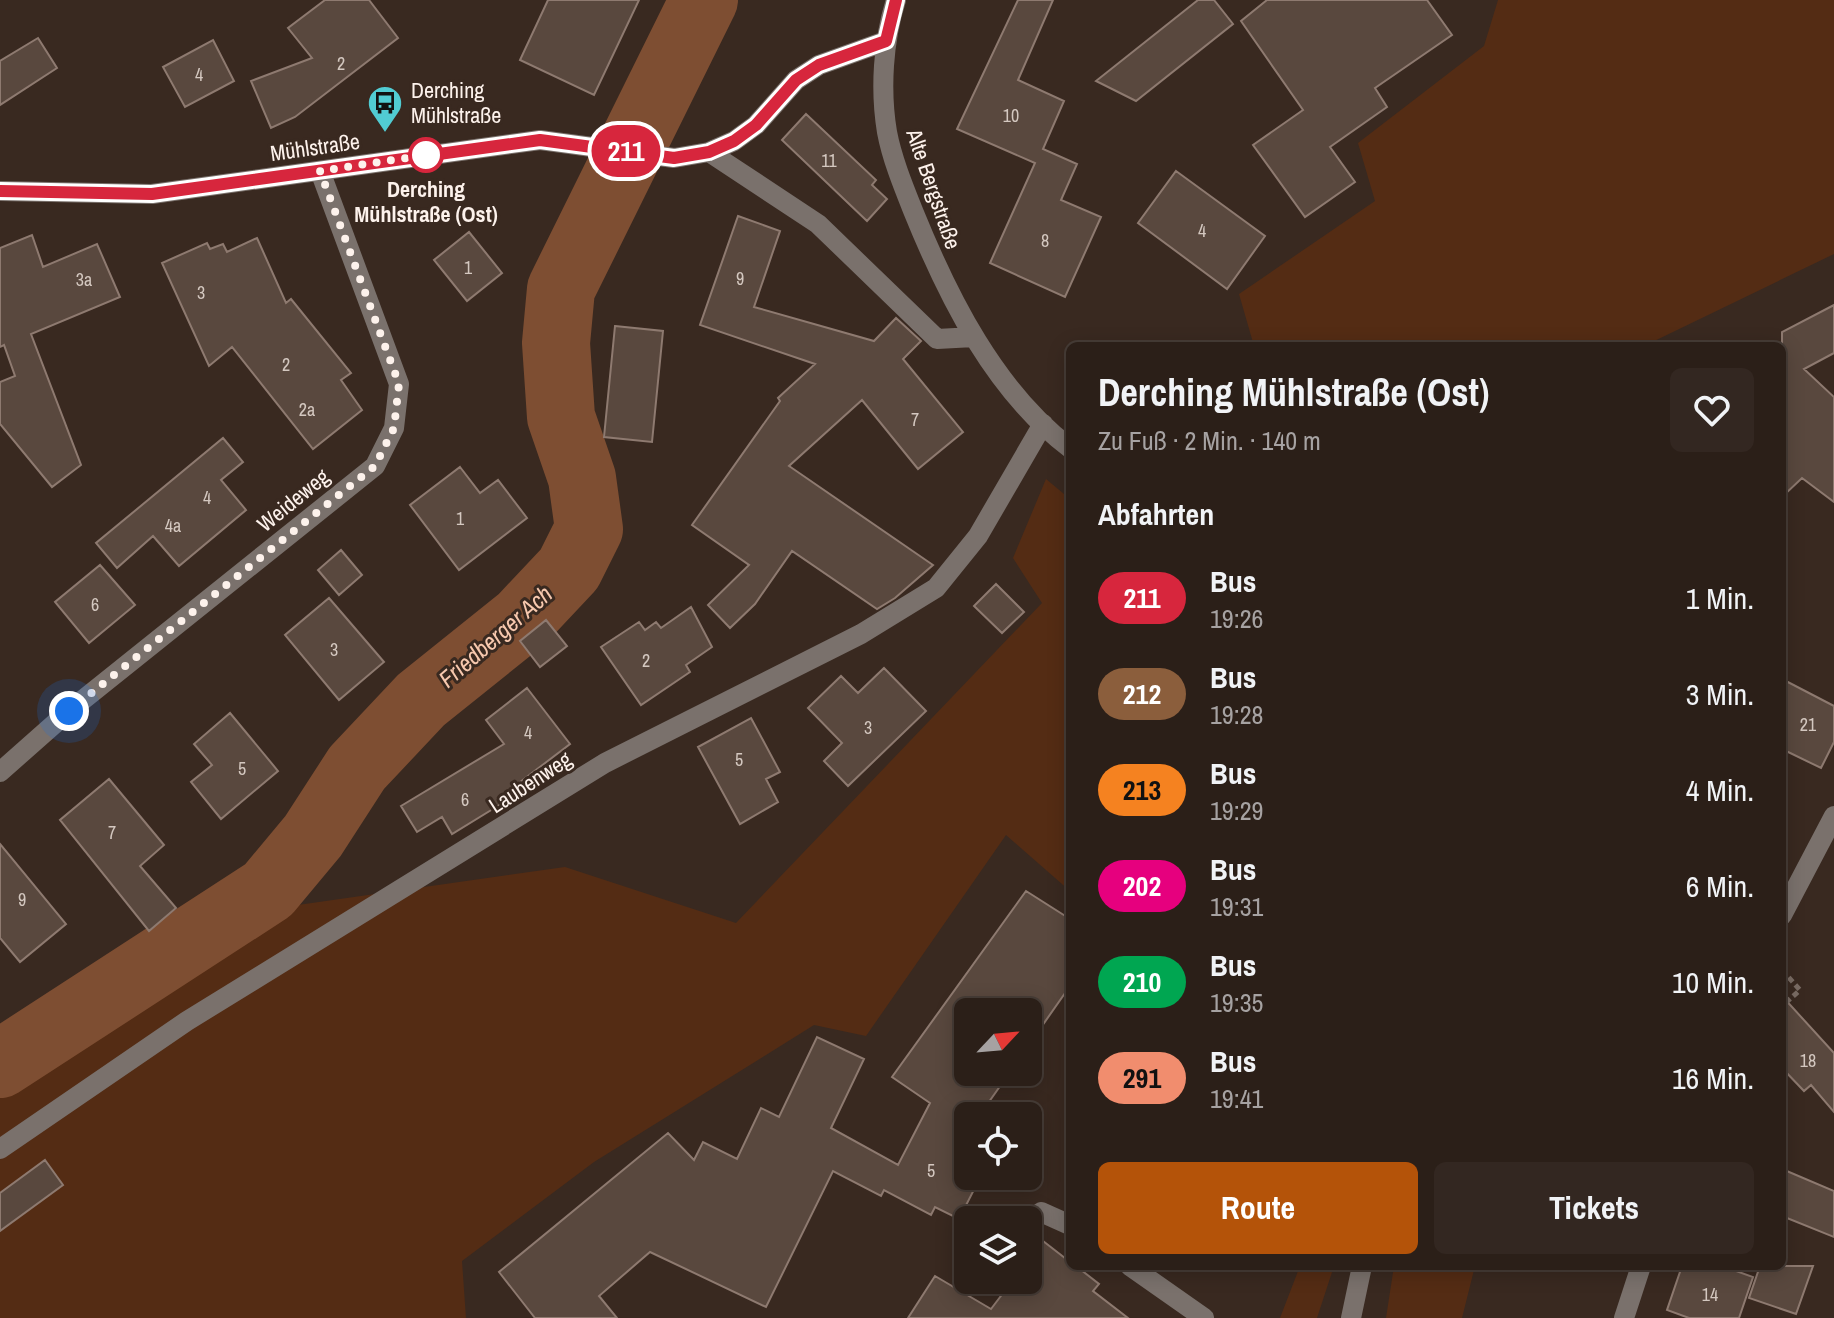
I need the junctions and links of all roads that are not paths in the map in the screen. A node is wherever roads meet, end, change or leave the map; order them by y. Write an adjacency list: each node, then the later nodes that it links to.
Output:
1 (896, 0): 2 (street, Alte Bergstraße)
2 (886, 41): 3 (street, Mühlstraße); 6 (street, Alte Bergstraße)
3 (709, 152): 4 (street, Mühlstraße); 6 (street)
4 (320, 171): 5 (street, Mühlstraße); 9 (street, Weideweg)
5 (0, 191)
6 (974, 337): 7 (street, Alte Bergstraße)
7 (1043, 424): 8 (street, Alte Bergstraße); 12 (street, Laubenweg)
8 (1066, 444)
9 (0, 772)
10 (1834, 816): 11 (street)
11 (1786, 907)
12 (0, 1149)
13 (1042, 1212): 14 (street)
14 (1066, 1223)
15 (1136, 1270): 18 (street)
16 (1361, 1270): 19 (street)
17 (1640, 1270): 20 (street)
18 (1204, 1318)
19 (1351, 1318)
20 (1624, 1318)

